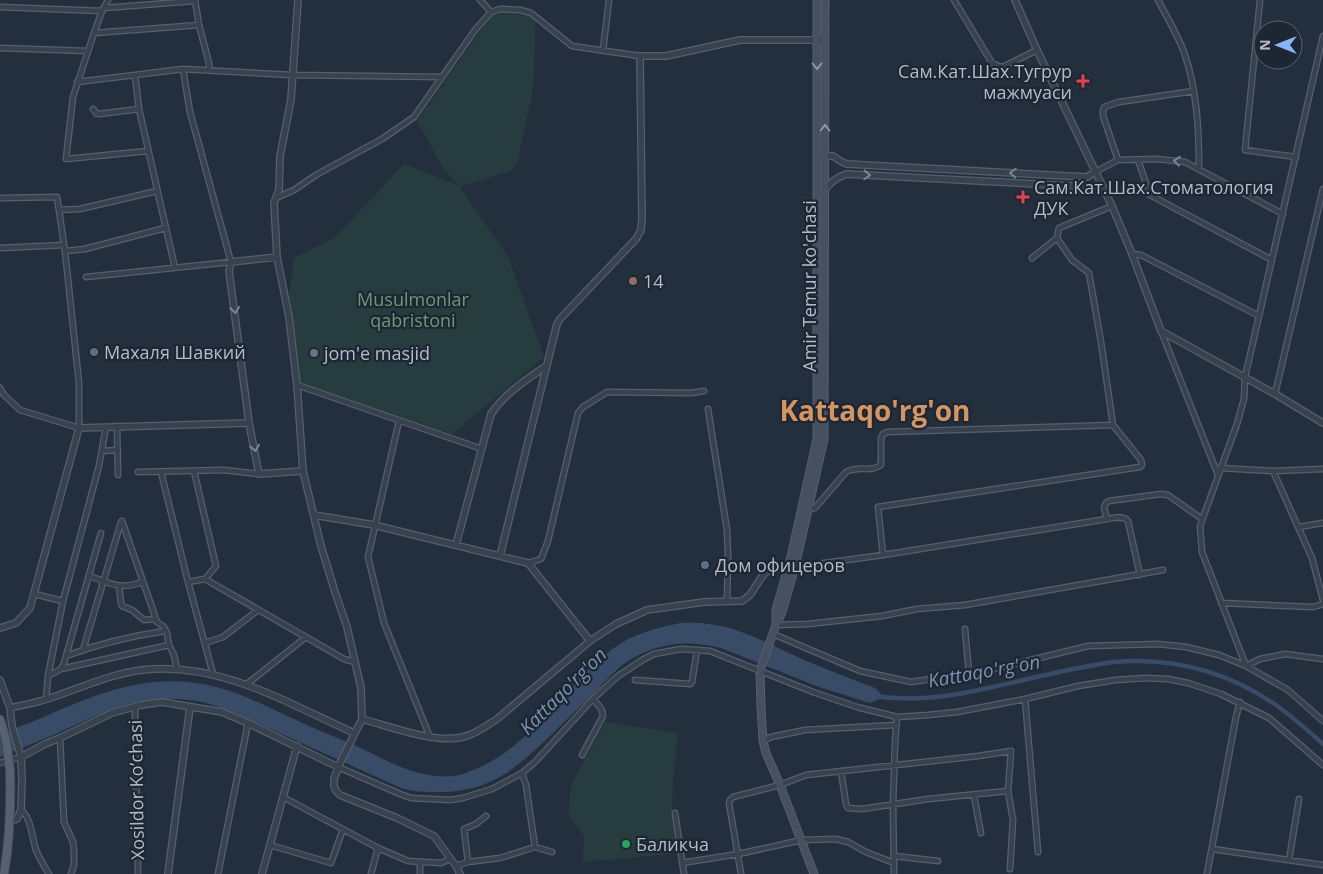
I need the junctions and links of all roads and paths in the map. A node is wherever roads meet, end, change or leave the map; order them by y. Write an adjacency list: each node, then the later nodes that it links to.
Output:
1 (108, 0): 13 (street)
2 (195, 0): 13 (street); 15 (street)
3 (298, 0): 28 (street)
4 (480, 0): 14 (street)
5 (609, 0): 21 (street)
6 (817, 0): 18 (main road, Amir Temur ko'chasi)
7 (825, 0): 19 (main road, Amir Temur ko'chasi)
8 (954, 0): 22 (street)
9 (1015, 0): 22 (street)
10 (1158, 0): 31 (street)
11 (1260, 0): 36 (street)
12 (0, 7): 13 (street)
13 (103, 9): 16 (street)
14 (491, 12): 21 (street); 29 (street)
15 (199, 25): 16 (street); 26 (street)
16 (94, 33): 23 (street)
17 (1323, 36): 36 (street)
18 (817, 40): 19 (street); 24 (street); 35 (main road, Amir Temur ko'chasi, one-way to 35)
19 (825, 40): 35 (main road, Amir Temur ko'chasi, one-way to 19)
20 (0, 48): 23 (street)
21 (604, 50): 24 (street)
22 (1037, 50): 40 (street)
23 (87, 51): 30 (street)
24 (640, 56): 64 (street)
25 (183, 69): 26 (street); 27 (street); 59 (street)
26 (209, 70): 28 (street)
27 (135, 75): 30 (street); 33 (street)
28 (292, 75): 29 (street); 46 (street)
29 (442, 77): 46 (street)
30 (77, 82): 34 (street)
31 (1194, 91): 37 (street); 39 (street)
32 (93, 109): 33 (street)
33 (139, 109): 34 (street)
34 (148, 151): 44 (street)
35 (821, 155): 40 (street, one-way to 35); 43 (main road, Amir Temur ko'chasi); 65 (main road, Amir Temur ko'chasi)
36 (1296, 157): 49 (street)
37 (1118, 160): 38 (street); 40 (street)
38 (1138, 160): 39 (street, one-way to 38); 58 (street)
39 (1198, 169): 49 (street)
40 (1095, 172): 41 (street)
41 (1100, 183): 43 (street, one-way to 41); 47 (street)
42 (1323, 189): 70 (street)
43 (825, 190): 65 (main road, Amir Temur ko'chasi)
44 (158, 191): 48 (street); 50 (street)
45 (0, 198): 48 (street)
46 (276, 198): 56 (street)
47 (1112, 206): 51 (street); 55 (street)
48 (59, 210): 52 (street)
49 (1283, 214): 58 (street)
50 (165, 228): 54 (street); 60 (street)
51 (1056, 238): 57 (street); 75 (street)
52 (64, 245): 53 (street); 54 (street)
53 (0, 248)
54 (65, 251): 78 (street)
55 (1132, 254): 62 (street); 63 (street)
56 (276, 257): 59 (street); 67 (street)
57 (1032, 258)
58 (1272, 260): 62 (street)
59 (231, 262): 60 (street); 73 (street, one-way to 73)
60 (174, 268): 61 (street)
61 (86, 277)
62 (1259, 316): 66 (street)
63 (1161, 331): 66 (street); 91 (street)
64 (546, 366): 79 (street); 102 (street)
65 (821, 371): 92 (main road, Amir Temur ko'chasi); 104 (main road, Amir Temur ko'chasi)
66 (1245, 377): 70 (street); 82 (street)
67 (297, 385): 72 (street); 85 (street)
68 (0, 388): 78 (street)
69 (704, 391): 103 (street)
70 (1275, 394): 74 (street)
71 (708, 409): 115 (street)
72 (399, 421): 79 (street); 97 (street)
73 (249, 423): 76 (street); 89 (street, one-way to 89)
74 (1323, 423)
75 (1113, 425): 92 (street); 101 (street)
76 (117, 426): 77 (street); 80 (street)
77 (106, 427): 78 (street); 81 (street)
78 (79, 428): 113 (street)
79 (482, 449): 100 (street)
80 (118, 450): 81 (street); 90 (street)
81 (102, 451): 114 (street)
82 (1220, 468): 86 (street); 91 (street)
83 (1323, 470): 86 (street)
84 (194, 471): 88 (street); 89 (street); 108 (street)
85 (303, 471): 89 (street); 93 (street)
86 (1273, 471): 98 (street)
87 (138, 472): 88 (street)
88 (161, 472): 111 (street)
89 (259, 474)
90 (118, 475)
91 (1218, 476): 95 (street)
92 (809, 509): 104 (main road, Amir Temur ko'chasi)
93 (314, 515): 97 (street); 133 (street)
94 (1107, 519): 95 (street); 101 (street); 106 (street)
95 (1202, 519): 117 (street)
96 (1323, 522): 98 (street)
97 (374, 525): 100 (street); 158 (street)
98 (1299, 527): 116 (street)
99 (101, 533): 107 (street)
100 (456, 545): 102 (street)
101 (883, 555): 104 (street)
102 (500, 556): 103 (street)
103 (528, 562): 126 (street)
104 (792, 567): 115 (street); 120 (main road, Amir Temur ko'chasi)
105 (1163, 570): 106 (street)
106 (1140, 575): 120 (street)
107 (89, 576): 109 (street); 131 (street)
108 (205, 579): 111 (street); 118 (street)
109 (103, 581): 110 (street); 112 (street); 129 (street)
110 (143, 582): 112 (street); 119 (street)
111 (188, 582): 127 (street)
112 (119, 586): 119 (street)
113 (34, 594): 114 (street); 121 (street)
114 (63, 601): 140 (street)
115 (727, 602): 126 (street)
116 (1323, 602): 117 (street)
117 (1222, 603): 134 (street)
118 (258, 610): 124 (street); 127 (street)
119 (156, 619): 123 (street)
120 (776, 625): 125 (main road, Amir Temur ko'chasi)
121 (0, 628)
122 (965, 629): 138 (street)
123 (166, 631): 128 (street); 129 (street)
124 (306, 637): 133 (street); 143 (street)
125 (772, 637): 135 (main road, Amir Temur ko'chasi); 138 (street)
126 (590, 641): 158 (street)
127 (205, 643): 139 (street)
128 (169, 645): 136 (street); 137 (street)
129 (83, 650): 131 (street)
130 (697, 650): 135 (street); 142 (street); 145 (street)
131 (66, 656): 137 (street)
132 (1323, 659): 134 (street)
133 (356, 662): 153 (street)
134 (1246, 666): 138 (street); 154 (street)
135 (761, 668): 151 (street); 160 (main road)
136 (177, 669): 139 (street); 144 (street)
137 (60, 670): 140 (street)
138 (969, 673)
139 (213, 674): 143 (street)
140 (48, 676): 144 (street)
141 (0, 680): 150 (street)
142 (635, 680)
143 (247, 684): 157 (street)
144 (46, 699): 150 (street)
145 (593, 699): 163 (street); 169 (street)
146 (1025, 699): 147 (street); 151 (street); 188 (street)
147 (1240, 702): 167 (street); 186 (street)
148 (135, 707): 149 (street); 159 (street); 205 (street, Xosildor Ko’chasi)
149 (190, 707): 155 (street); 206 (street)
150 (10, 708): 162 (street)
151 (898, 717): 156 (street)
152 (0, 718): 179 (main road, bridge)
153 (362, 719): 157 (street); 158 (street)
154 (1321, 719)
155 (248, 723): 161 (street); 207 (street)
156 (896, 725): 160 (street); 165 (street)
157 (353, 736): 166 (street)
158 (430, 737)
159 (60, 738): 162 (street); 204 (street)
160 (764, 741): 170 (main road)
161 (296, 746): 166 (street); 173 (street)
162 (20, 755): 164 (street); 176 (street)
163 (582, 755)
164 (0, 763)
165 (895, 764): 168 (street); 171 (street); 175 (street)
166 (339, 765): 169 (street); 192 (street)
167 (1323, 765)
168 (841, 771): 170 (street); 175 (street)
169 (522, 773): 184 (street)
170 (780, 785): 182 (main road); 189 (street)
171 (1008, 791): 172 (street); 201 (street)
172 (974, 796): 175 (street); 181 (street)
173 (283, 797): 180 (street); 183 (street)
174 (1299, 799): 193 (street)
175 (893, 804): 190 (street)
176 (21, 810): 179 (street); 203 (street)
177 (675, 812): 197 (street)
178 (486, 816): 196 (street)
179 (11, 821): 191 (main road)
180 (343, 829): 183 (street); 185 (street)
181 (981, 833)
182 (802, 840): 189 (street); 198 (street); 214 (main road)
183 (270, 845): 208 (street)
184 (535, 847): 187 (street); 196 (street)
185 (378, 848): 195 (street); 209 (street)
186 (1212, 849): 193 (street); 216 (street)
187 (552, 852)
188 (1038, 852)
189 (738, 854): 197 (street); 213 (street)
190 (894, 856): 194 (street); 198 (street)
191 (3, 859): 202 (main road)
192 (450, 859): 195 (street); 200 (street)
193 (1289, 860): 199 (street)
194 (938, 861)
195 (420, 862): 210 (street)
196 (468, 862): 200 (street)
197 (682, 863): 212 (street)
198 (894, 864): 215 (street)
199 (1323, 865)
200 (456, 866): 211 (street)
201 (1010, 869)
202 (4, 874)
203 (49, 874)
204 (71, 874)
205 (138, 874)
206 (168, 874)
207 (218, 874)
208 (262, 874)
209 (371, 874)
210 (420, 874)
211 (460, 874)
212 (684, 874)
213 (741, 874)
214 (814, 874)
215 (894, 874)
216 (1207, 874)

